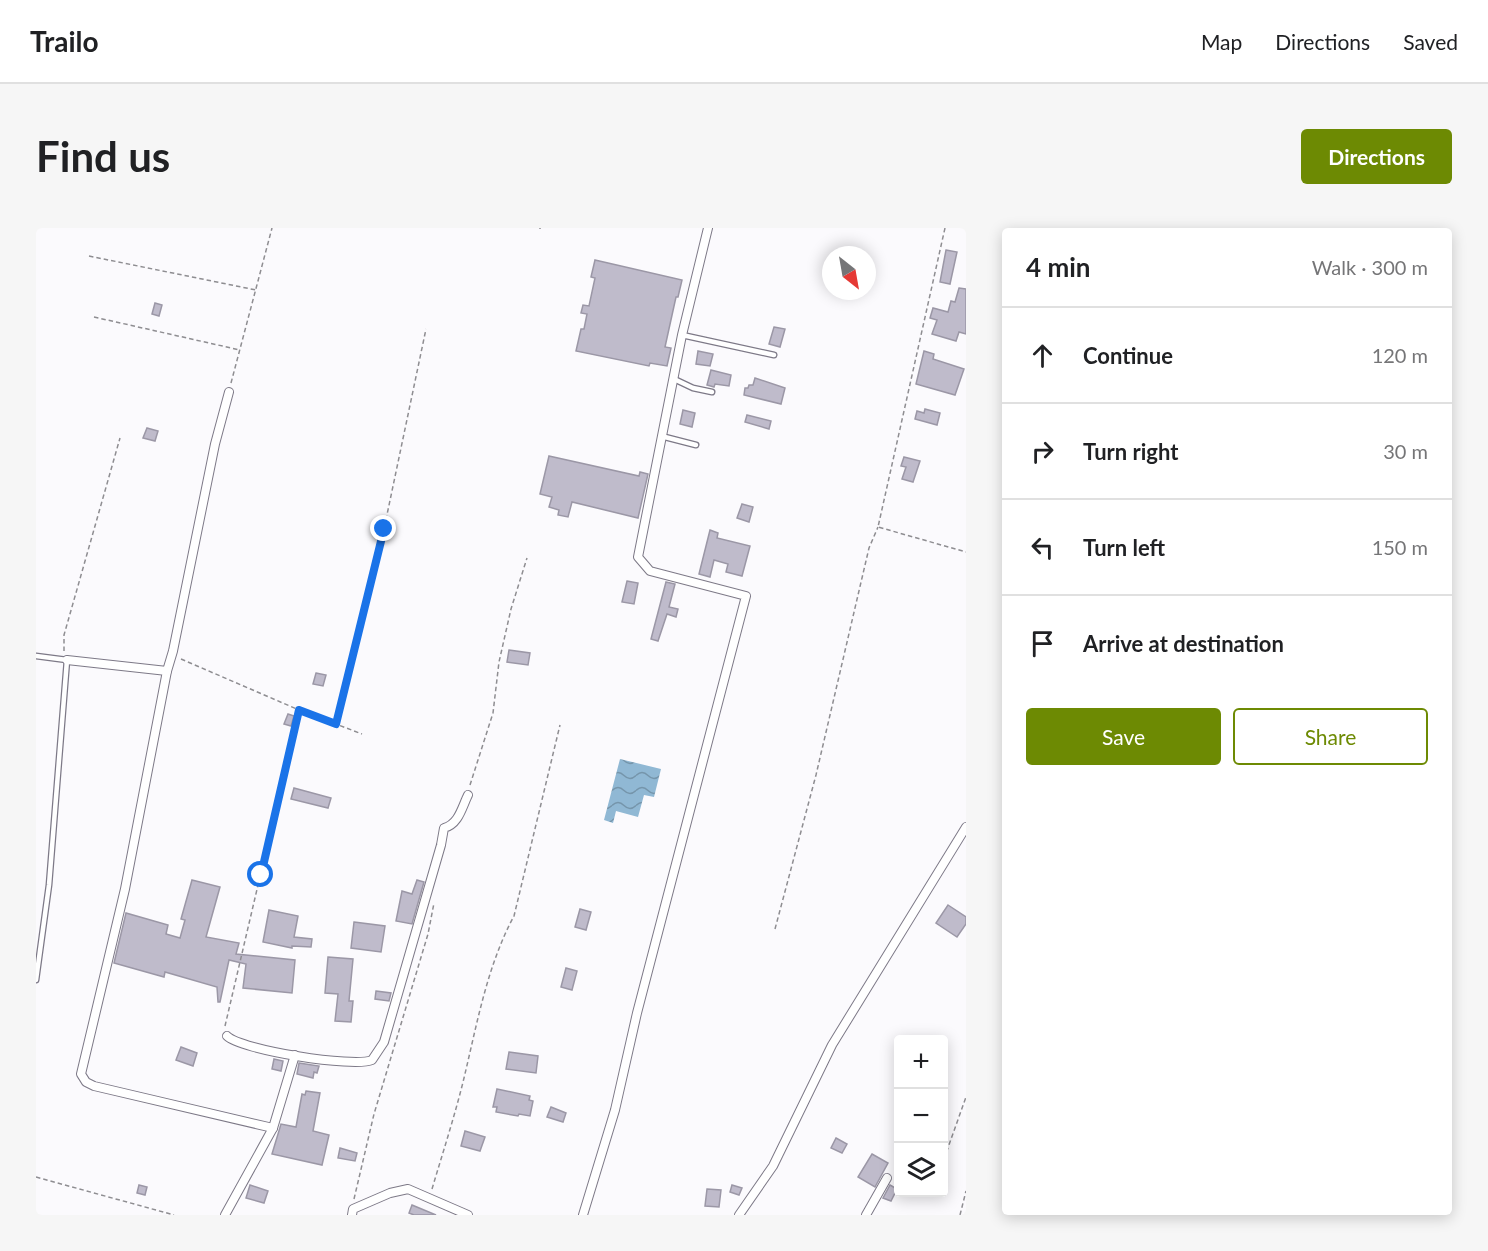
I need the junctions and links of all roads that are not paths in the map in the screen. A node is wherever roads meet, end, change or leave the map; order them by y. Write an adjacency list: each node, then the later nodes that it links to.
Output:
1 (708, 228): 2 (street)
2 (682, 335): 3 (lane); 4 (street)
3 (774, 355)
4 (674, 379): 6 (lane); 7 (street)
5 (229, 392): 11 (street)
6 (712, 392)
7 (661, 436): 8 (lane); 22 (street)
8 (696, 445)
9 (36, 656): 10 (lane)
10 (67, 660): 11 (street); 14 (lane)
11 (167, 671): 17 (street)
12 (468, 795): 16 (street)
13 (966, 827): 23 (street)
14 (36, 980)
15 (227, 1036): 16 (street)
16 (295, 1055): 17 (street)
17 (273, 1128): 20 (street)
18 (887, 1178): 24 (street)
19 (353, 1212): 21 (street)
20 (225, 1215)
21 (468, 1215)
22 (583, 1215)
23 (739, 1215)
24 (866, 1215)

